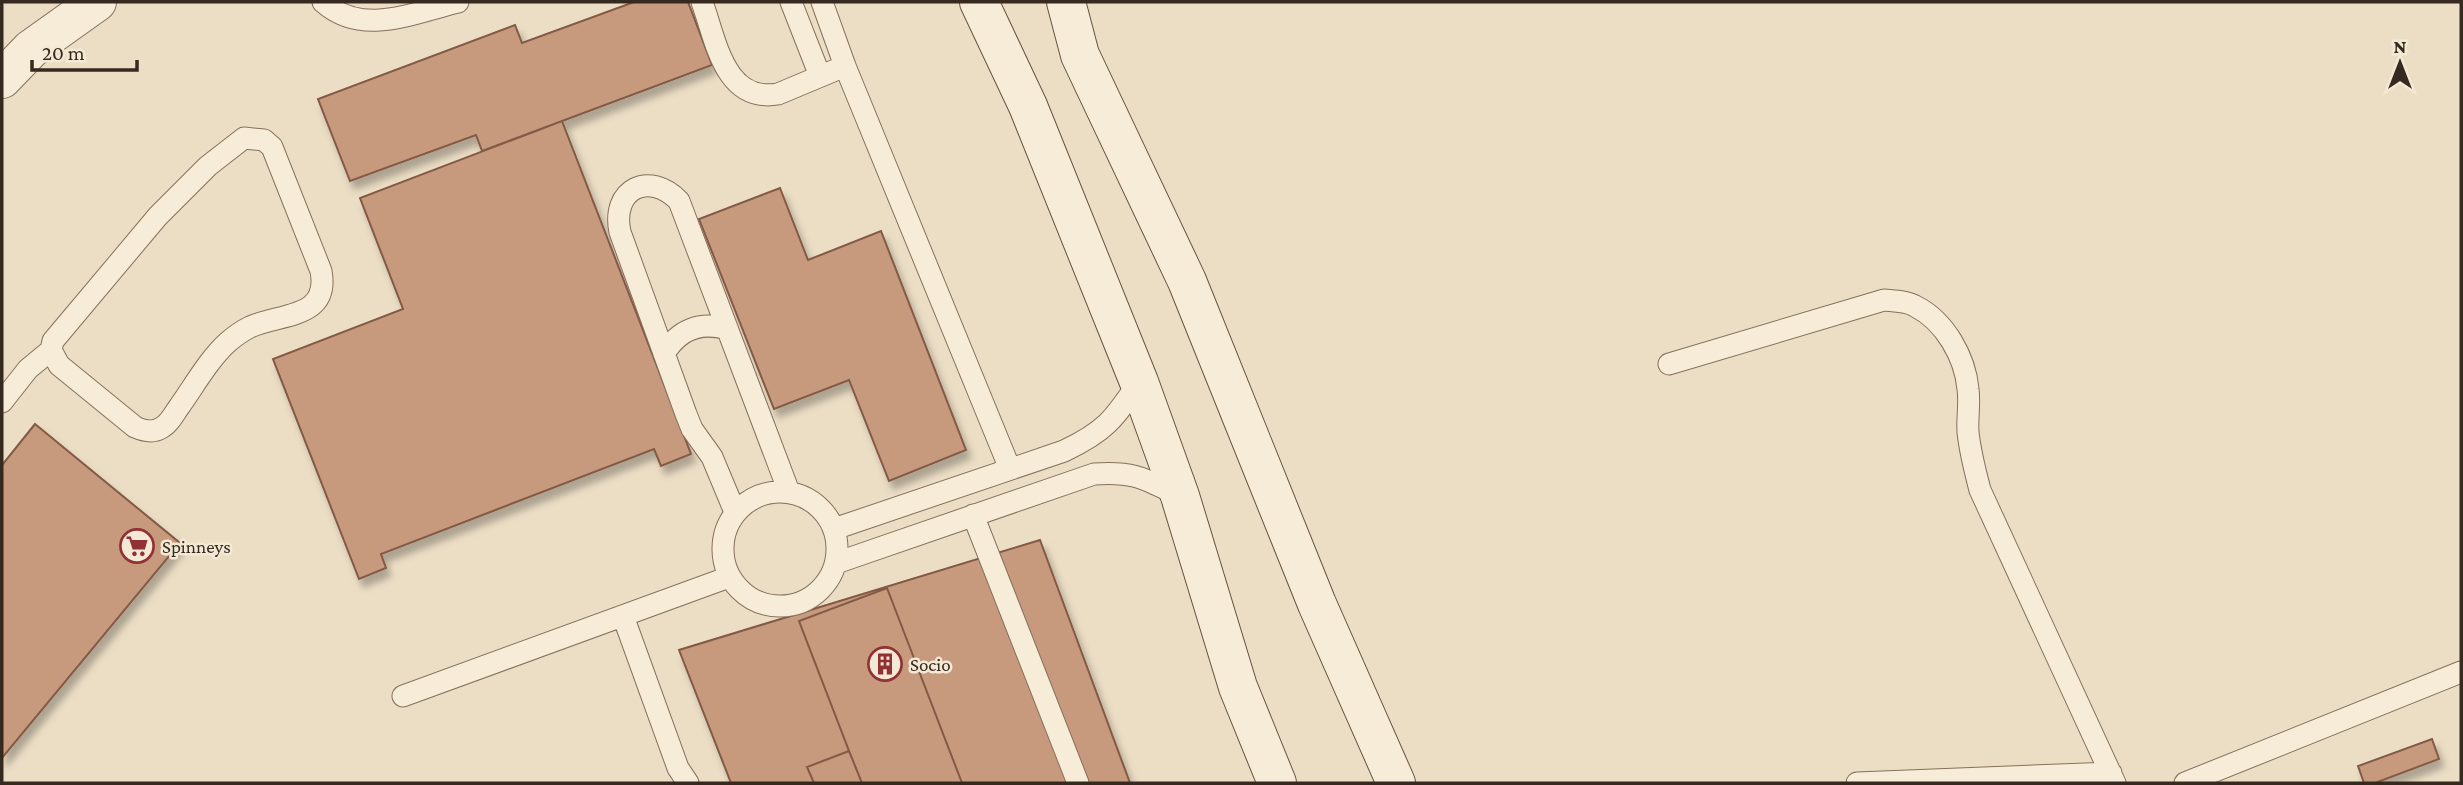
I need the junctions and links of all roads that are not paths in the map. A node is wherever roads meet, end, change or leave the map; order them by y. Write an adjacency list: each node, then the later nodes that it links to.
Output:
1 (97, 2): 13 (street)
2 (323, 2): 3 (lane)
3 (458, 2)
4 (702, 2): 12 (lane)
5 (791, 2): 12 (lane)
6 (822, 2): 11 (lane)
7 (979, 2): 18 (street)
8 (1052, 2): 10 (street)
9 (1066, 2): 10 (street)
10 (1080, 55): 35 (street)
11 (845, 66): 12 (lane); 20 (lane)
12 (820, 76)
13 (2, 79)
14 (727, 329): 16 (lane); 16 (lane); 21 (lane)
15 (51, 350): 15 (lane); 19 (lane)
16 (664, 354): 23 (lane)
17 (1669, 364): 31 (lane)
18 (1139, 382): 20 (lane); 22 (street)
19 (2, 402)
20 (1010, 470): 25 (lane)
21 (789, 492): 23 (lane); 25 (lane)
22 (1180, 496): 24 (lane); 34 (street)
23 (735, 512): 27 (lane)
24 (973, 515): 26 (lane); 33 (lane)
25 (834, 529): 26 (lane)
26 (836, 563): 27 (lane)
27 (729, 577): 28 (lane)
28 (623, 616): 30 (lane); 32 (lane)
29 (2461, 672): 37 (lane)
30 (403, 696)
31 (2113, 778): 36 (lane)
32 (688, 783)
33 (1078, 783)
34 (1277, 783)
35 (1396, 783)
36 (1857, 783)
37 (2185, 783)

